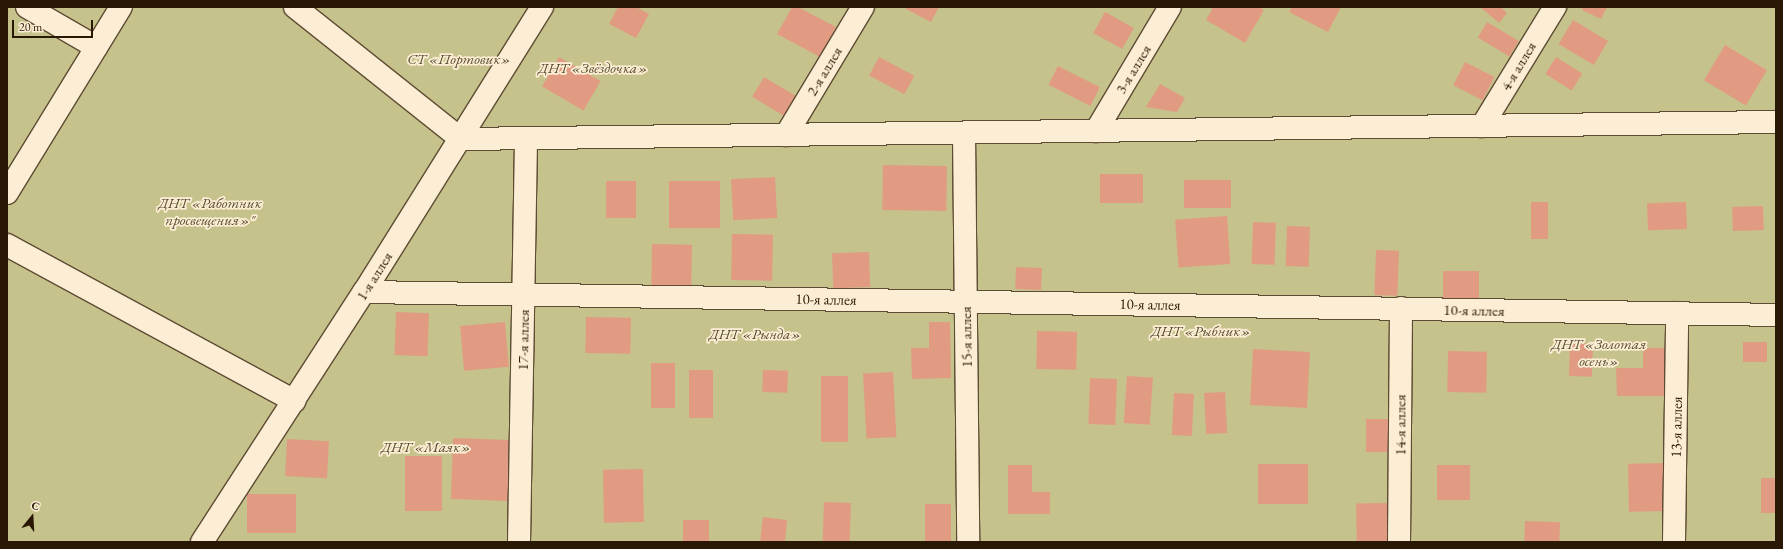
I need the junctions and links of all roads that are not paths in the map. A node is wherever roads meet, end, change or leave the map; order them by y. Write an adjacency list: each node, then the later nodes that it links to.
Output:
1 (27, 7): 8 (street)
2 (121, 7): 8 (street)
3 (295, 7): 15 (street)
4 (542, 7): 15 (street, 1-я аллея)
5 (863, 7): 13 (street, 2-я аллея)
6 (1170, 7): 11 (street, 3-я аллея)
7 (1555, 7): 10 (street, 4-я аллея)
8 (96, 47): 16 (street)
9 (1776, 122): 10 (street)
10 (1482, 126): 11 (street)
11 (1096, 131): 12 (street)
12 (964, 133): 13 (street); 20 (street, 15-я аллея)
13 (786, 135): 14 (street)
14 (526, 138): 15 (street); 19 (street, 17-я аллея)
15 (460, 139): 18 (street, 1-я аллея)
16 (7, 193)
17 (7, 245): 24 (street)
18 (364, 292): 19 (street, 10-я аллея); 24 (street, 1-я аллея)
19 (524, 294): 20 (street, 10-я аллея); 26 (street, 17-я аллея)
20 (966, 301): 21 (street, 10-я аллея); 27 (street, 15-я аллея)
21 (1401, 308): 22 (street, 10-я аллея); 28 (street, 14-я аллея)
22 (1677, 313): 23 (street, 10-я аллея); 29 (street, 13-я аллея)
23 (1776, 314)
24 (294, 402): 25 (street, 1-я аллея)
25 (202, 542)
26 (519, 542)
27 (968, 542)
28 (1399, 542)
29 (1674, 542)

